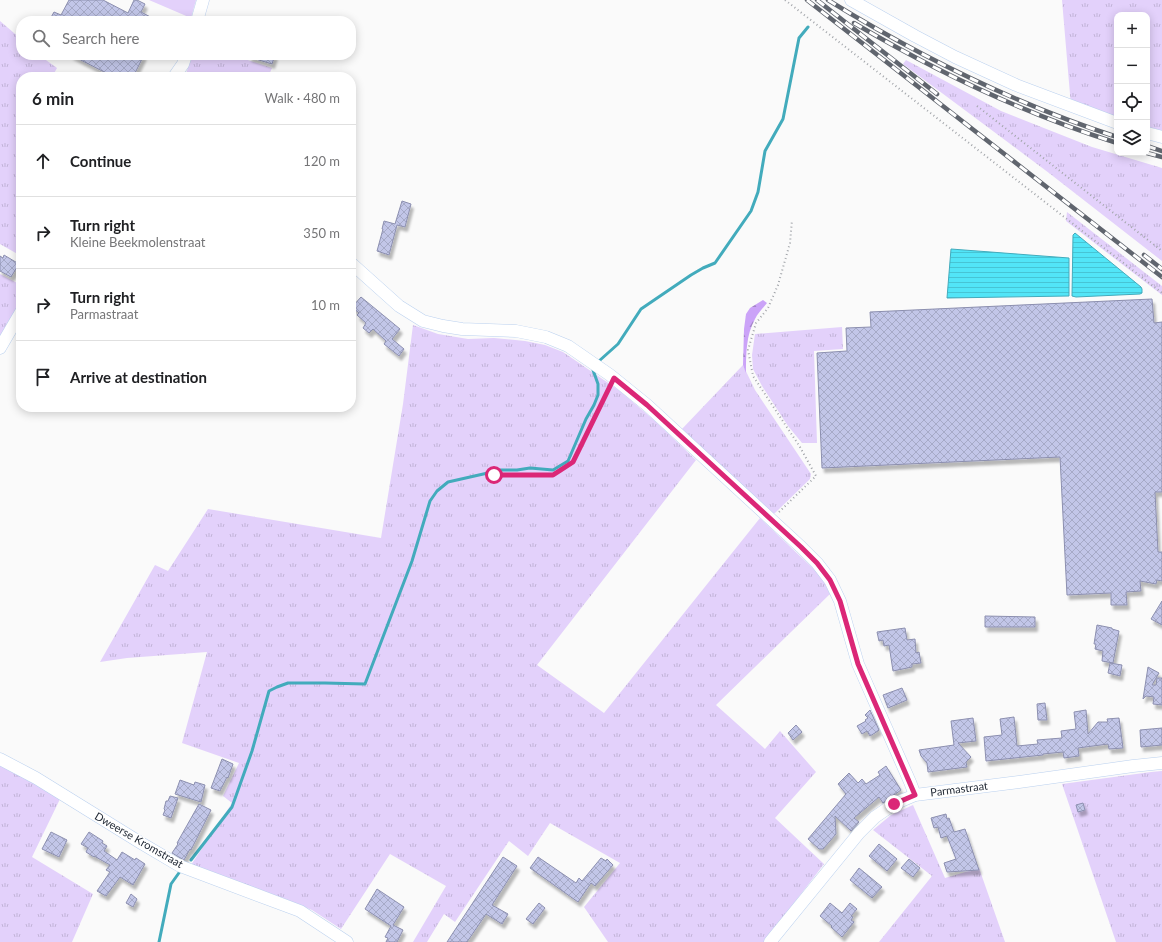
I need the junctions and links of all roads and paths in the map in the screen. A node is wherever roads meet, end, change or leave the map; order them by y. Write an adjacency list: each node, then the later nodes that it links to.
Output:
1 (203, 0): 4 (street)
2 (785, 0): 14 (path)
3 (851, 0): 8 (street)
4 (198, 16)
5 (184, 60): 6 (street)
6 (177, 72)
7 (977, 106): 12 (path)
8 (1114, 123)
9 (1150, 134): 10 (street)
10 (1162, 137)
11 (792, 220): 19 (path)
12 (1162, 251)
13 (356, 267): 17 (street)
14 (1162, 293)
15 (16, 321): 16 (street)
16 (0, 348)
17 (614, 378): 18 (path); 19 (street)
18 (486, 479)
19 (771, 520): 22 (street)
20 (0, 759): 23 (street, Dweerse Kromstraat)
21 (1162, 763): 22 (street, Parmastraat)
22 (915, 795): 24 (street, Parmastraat)
23 (347, 942)
24 (770, 942)

